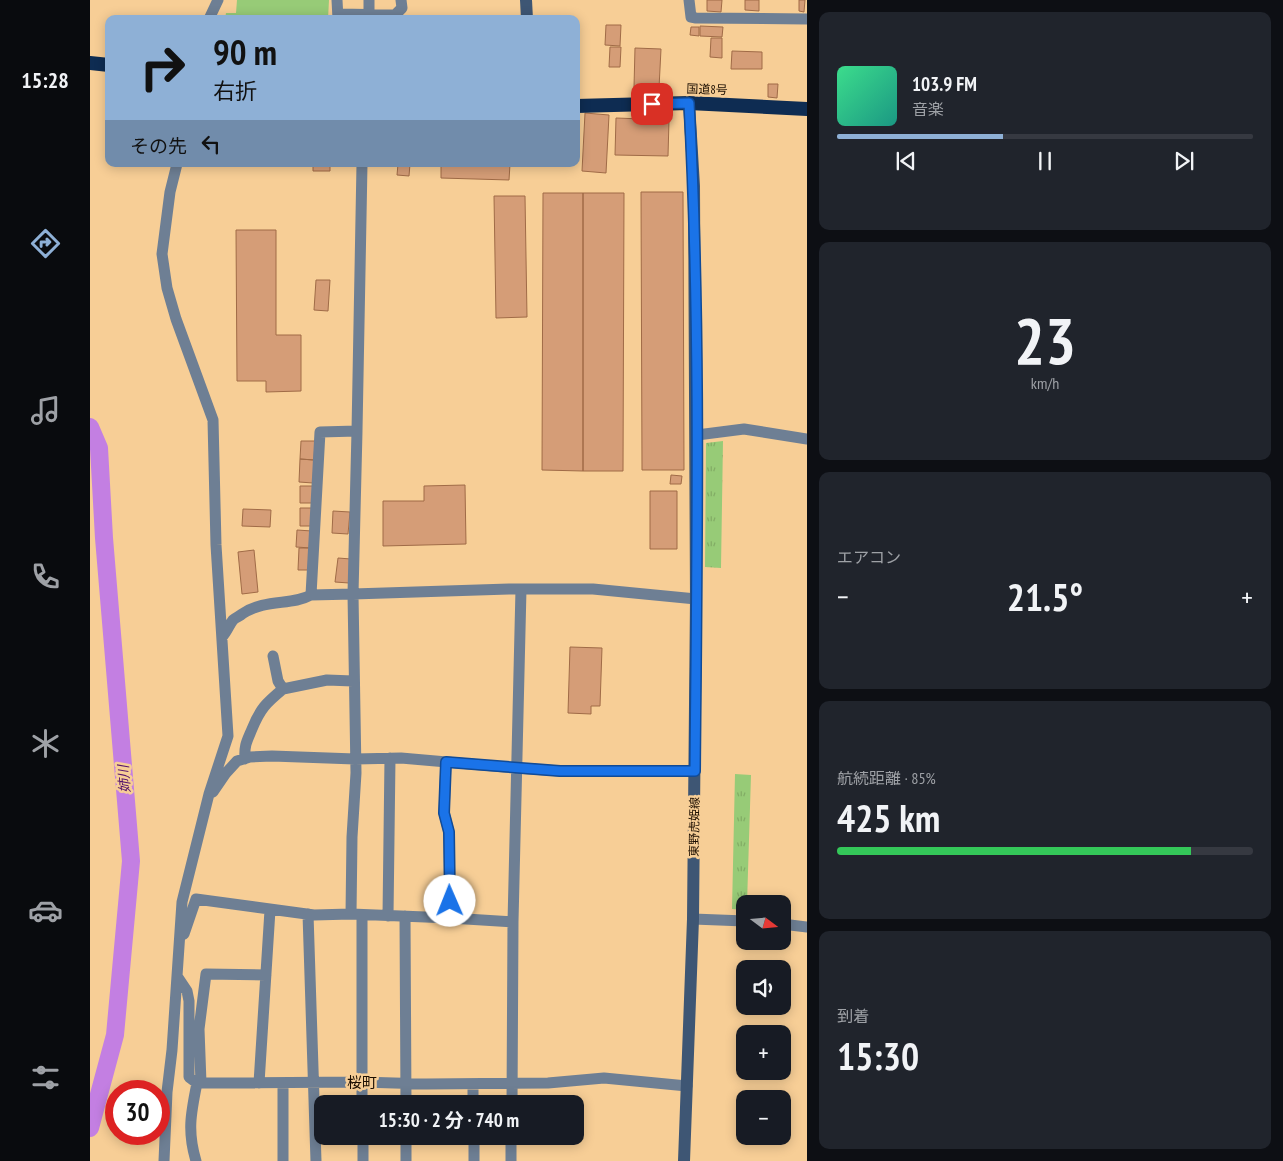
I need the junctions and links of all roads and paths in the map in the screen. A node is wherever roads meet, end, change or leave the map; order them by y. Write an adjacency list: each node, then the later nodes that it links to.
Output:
1 (209, 0): 8 (street)
2 (218, 0): 9 (street)
3 (337, 0): 10 (street)
4 (369, 0): 11 (street)
5 (401, 0): 11 (street)
6 (526, 0): 12 (main road)
7 (689, 0): 13 (street)
8 (209, 15)
9 (211, 15)
10 (338, 15)
11 (369, 15)
12 (526, 15)
13 (807, 19)
14 (90, 63): 15 (highway)
15 (105, 65)
16 (689, 103): 17 (highway, 国道8号); 18 (highway, 国道8号); 22 (main road, 東野虎姫線)
17 (580, 106)
18 (807, 109)
19 (176, 167): 28 (street)
20 (362, 167): 21 (street)
21 (357, 431): 25 (street); 26 (street)
22 (697, 435): 23 (street); 27 (main road, 東野虎姫線)
23 (807, 439)
24 (521, 589): 25 (street); 27 (street); 36 (street)
25 (353, 594): 26 (street); 30 (street)
26 (311, 595): 28 (street)
27 (696, 599): 37 (main road, 東野虎姫線)
28 (222, 637): 38 (street)
29 (273, 656): 31 (street)
30 (353, 681): 31 (street); 34 (street)
31 (283, 689): 33 (street)
32 (390, 758): 34 (street); 35 (street); 42 (street)
33 (245, 759): 34 (street); 38 (street)
34 (355, 760): 41 (street)
35 (446, 762): 36 (street); 44 (street)
36 (516, 768): 37 (street); 47 (street)
37 (695, 771): 45 (main road, 東野虎姫線)
38 (208, 800): 50 (street)
39 (270, 910): 40 (street); 50 (street); 51 (street)
40 (308, 914): 41 (street); 58 (street)
41 (356, 914): 42 (street); 54 (street)
42 (388, 916): 43 (street)
43 (405, 916): 44 (street); 60 (street)
44 (450, 918): 47 (street)
45 (693, 919): 46 (street); 62 (main road, 東野虎姫線)
46 (736, 921)
47 (513, 922): 59 (street)
48 (791, 925): 49 (street)
49 (807, 927)
50 (179, 949): 52 (street)
51 (266, 975): 55 (street); 56 (street)
52 (177, 976): 53 (street); 55 (street)
53 (168, 1080)
54 (362, 1082): 58 (street); 60 (street); 63 (street)
55 (199, 1083): 56 (street); 75 (street)
56 (259, 1083): 57 (street)
57 (283, 1083): 58 (street); 76 (street)
58 (313, 1083): 77 (street)
59 (513, 1083): 61 (street); 62 (street); 66 (street)
60 (407, 1084): 61 (street); 64 (street)
61 (473, 1084): 65 (street)
62 (687, 1086): 82 (main road, 東野虎姫線)
63 (362, 1095)
64 (406, 1095)
65 (474, 1095)
66 (512, 1095)
67 (165, 1145): 73 (street)
68 (166, 1145): 74 (street)
69 (363, 1145): 78 (street)
70 (406, 1145): 79 (street)
71 (474, 1145): 80 (street)
72 (511, 1145): 81 (street)
73 (164, 1161)
74 (173, 1161)
75 (196, 1161)
76 (283, 1161)
77 (316, 1161)
78 (363, 1161)
79 (406, 1161)
80 (474, 1161)
81 (511, 1161)
82 (684, 1161)

